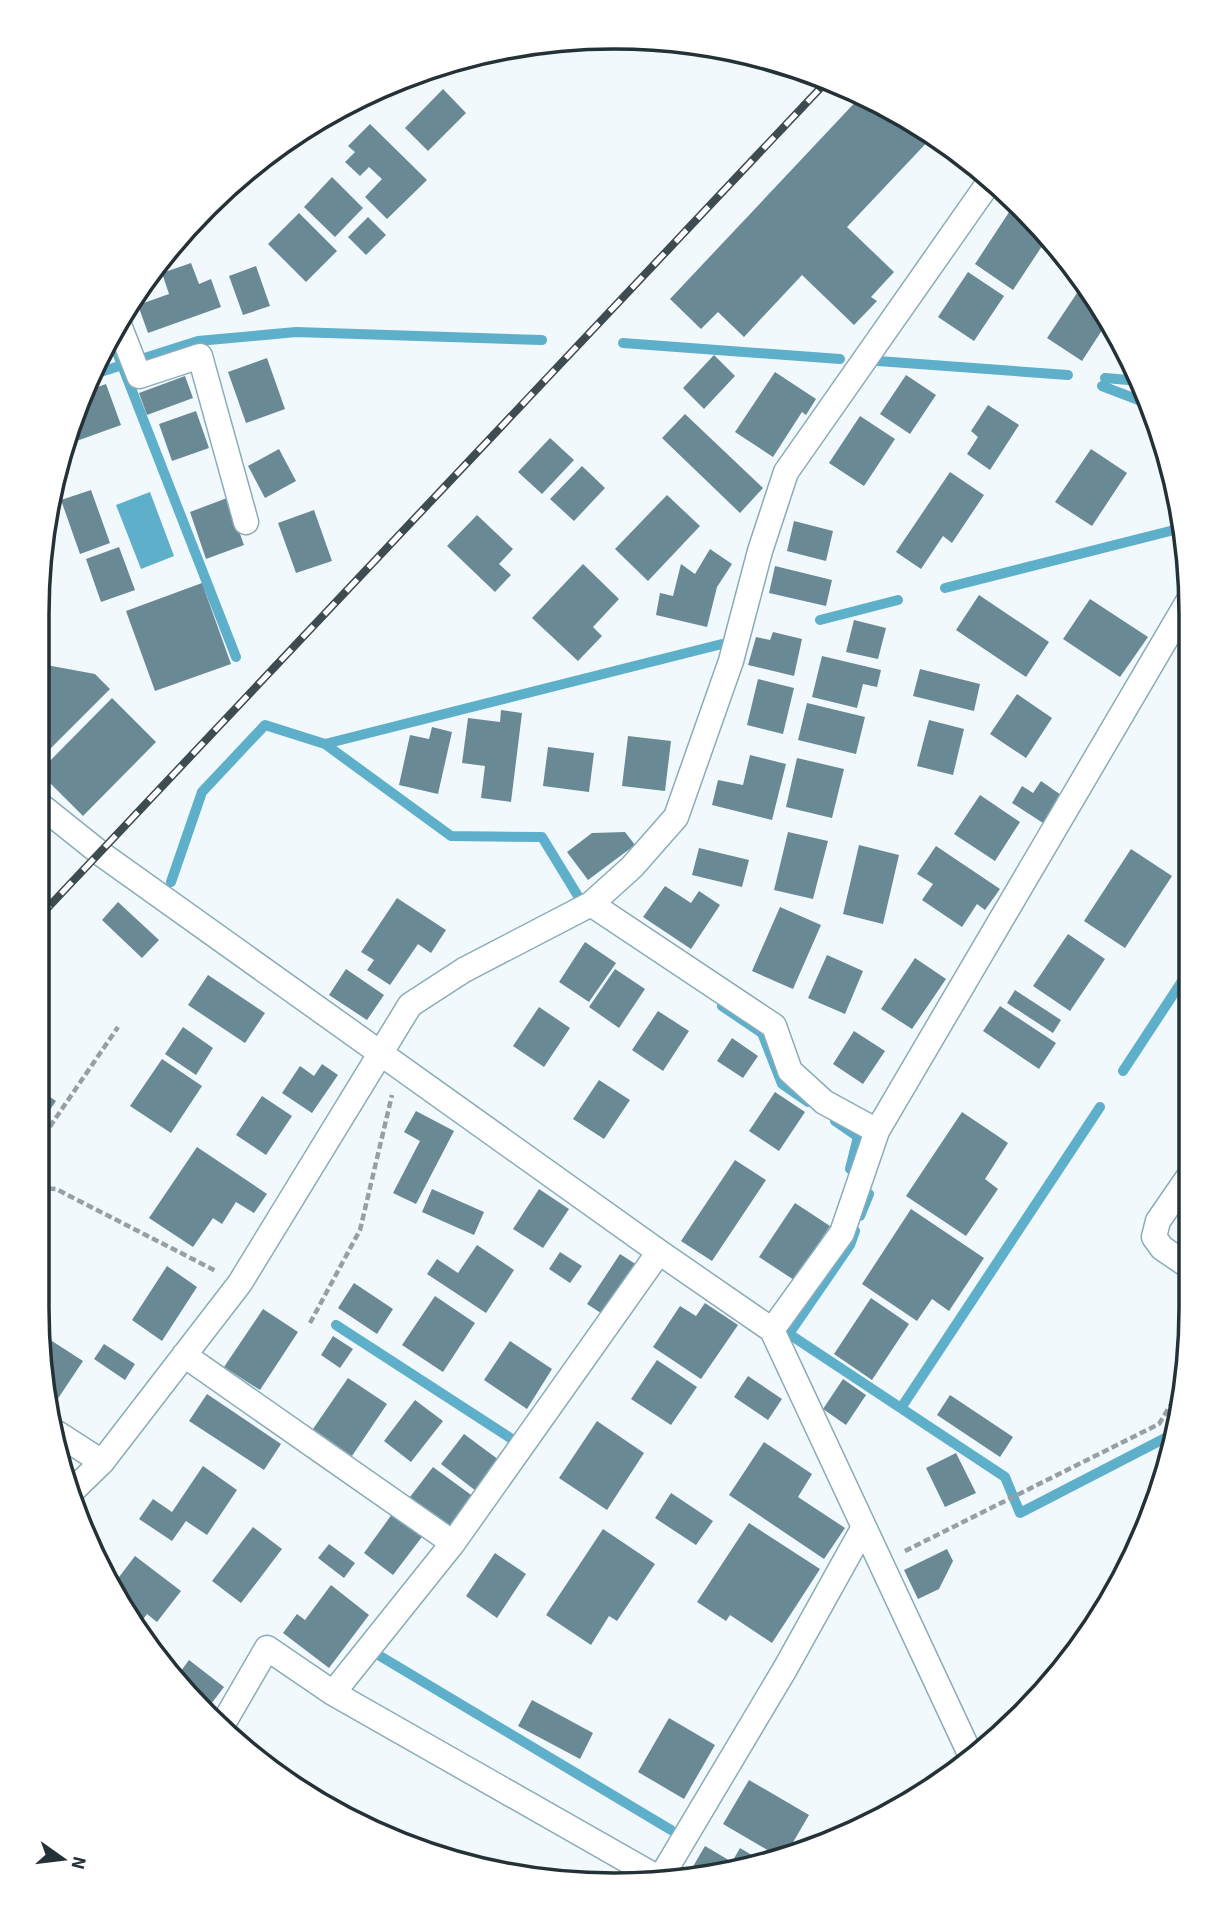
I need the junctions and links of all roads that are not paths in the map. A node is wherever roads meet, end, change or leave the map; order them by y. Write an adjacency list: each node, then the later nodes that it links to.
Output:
1 (985, 188): 6 (street)
2 (123, 335): 3 (street)
3 (246, 522)
4 (1179, 616): 8 (street)
5 (49, 812): 7 (street)
6 (590, 904): 7 (street); 8 (street)
7 (390, 1060): 10 (street); 13 (street)
8 (877, 1130): 12 (street)
9 (1179, 1191): 11 (street)
10 (659, 1252): 12 (street); 18 (street)
11 (1179, 1260)
12 (772, 1330): 17 (street)
13 (184, 1355): 15 (street); 18 (street)
14 (64, 1438): 15 (street)
15 (102, 1462): 16 (street)
16 (78, 1486)
17 (864, 1527): 21 (street); 22 (street)
18 (453, 1543): 19 (street)
19 (333, 1693): 20 (street); 23 (street)
20 (226, 1719)
21 (967, 1748)
22 (665, 1870)
23 (648, 1872)

